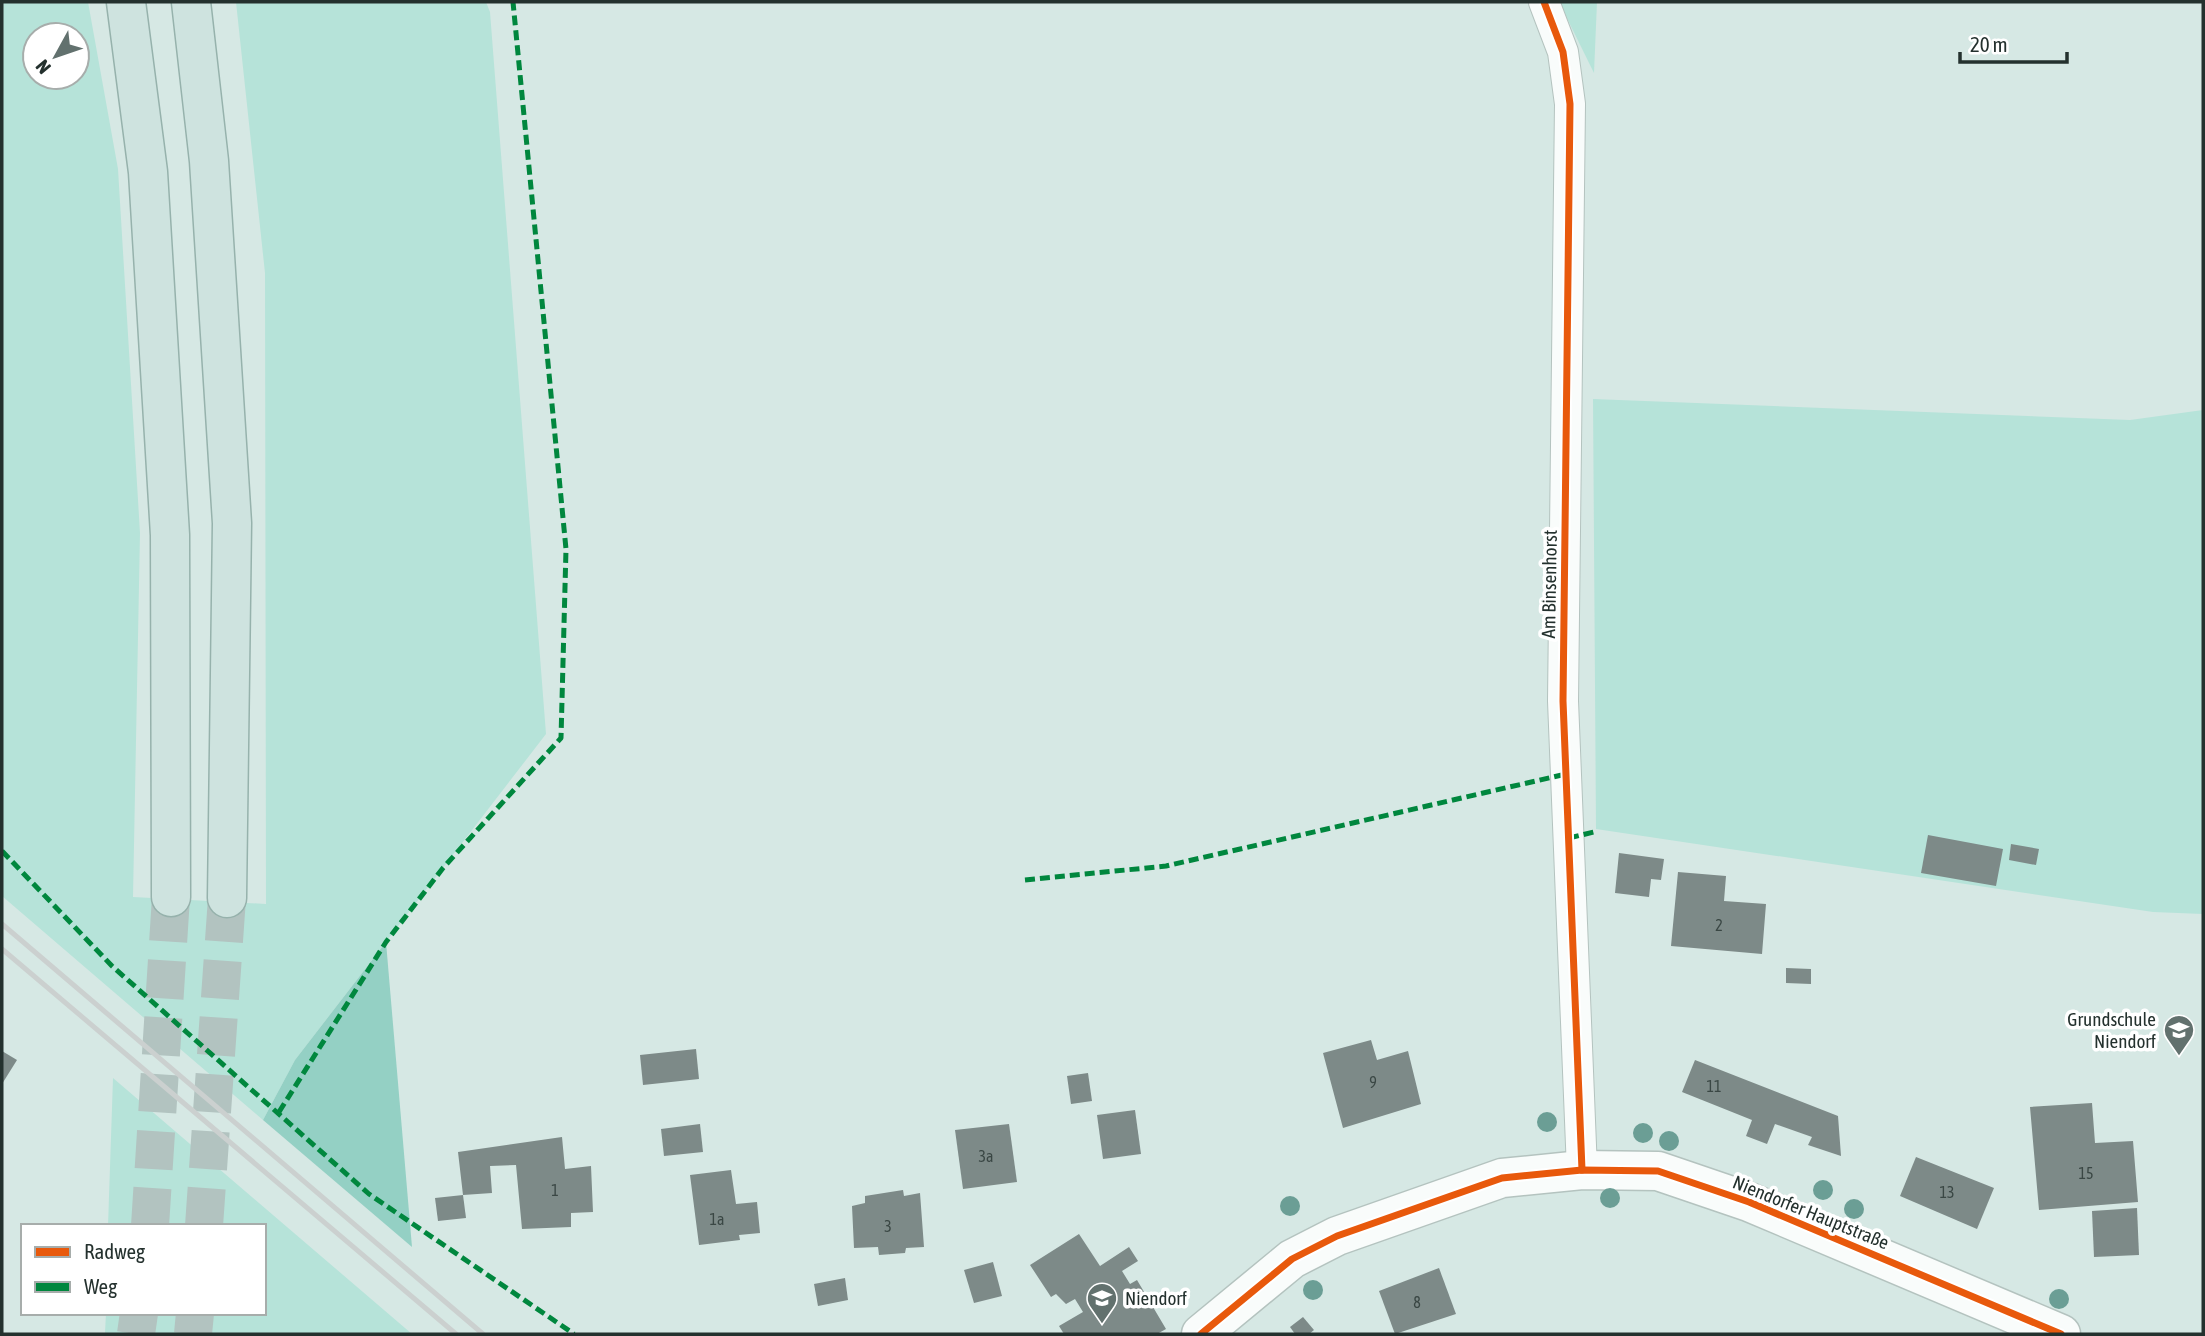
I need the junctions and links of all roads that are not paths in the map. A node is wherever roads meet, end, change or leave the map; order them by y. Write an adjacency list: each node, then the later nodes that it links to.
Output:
1 (126, 2): 4 (highway)
2 (191, 2): 5 (highway)
3 (1544, 2): 6 (street, Am Binsenhorst)
4 (170, 897)
5 (227, 898)
6 (1582, 1170): 7 (main road, Niendorfer Hauptstraße); 8 (main road, Niendorfer Hauptstraße)
7 (1201, 1334)
8 (2061, 1334)

